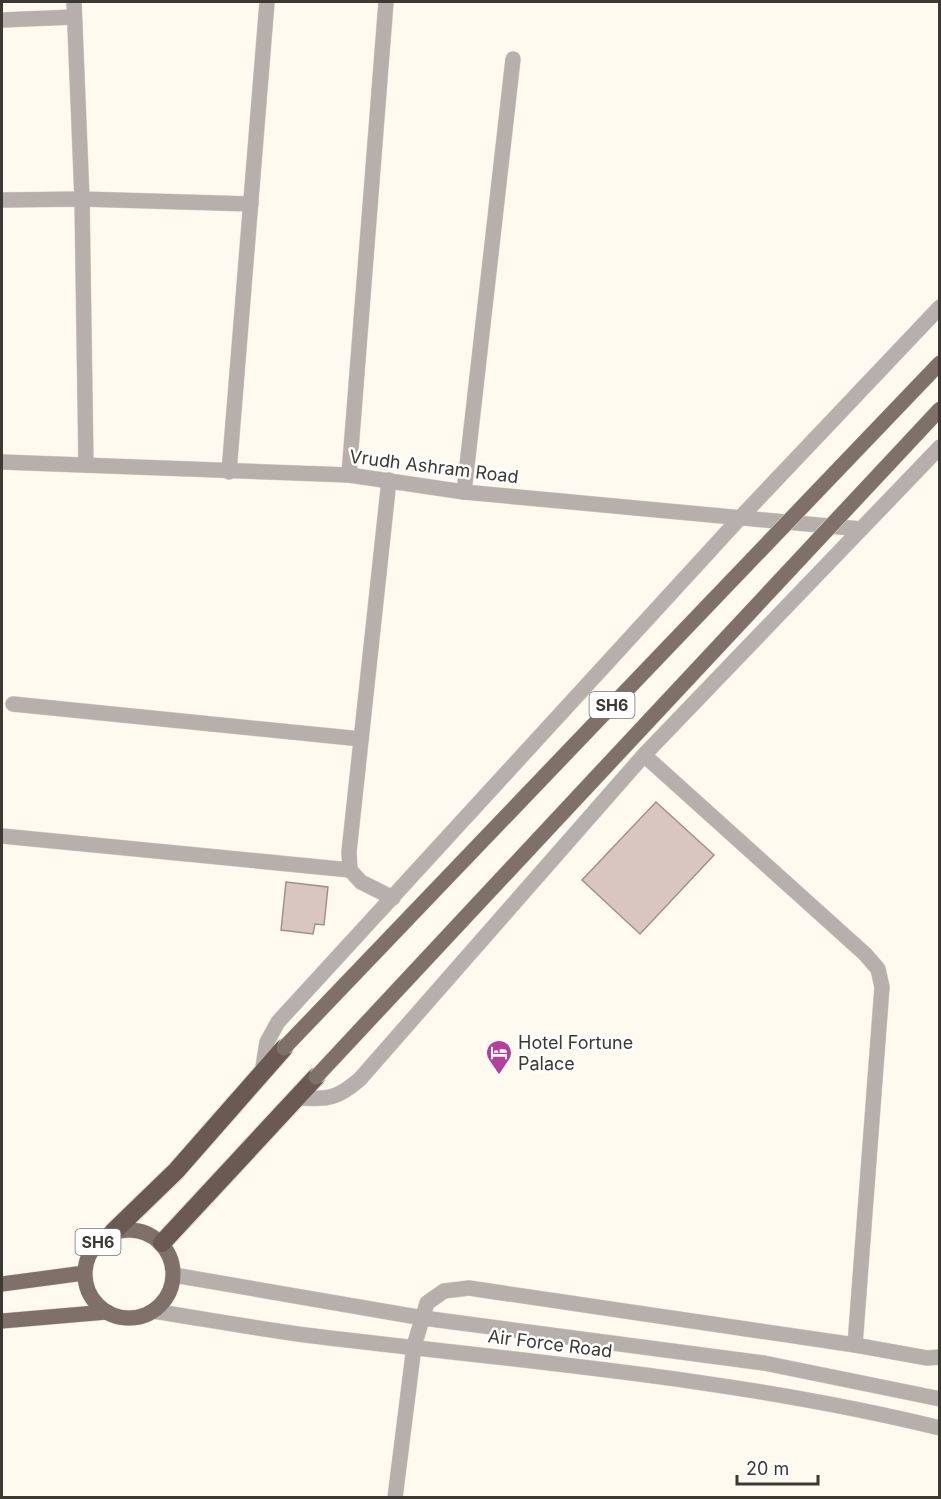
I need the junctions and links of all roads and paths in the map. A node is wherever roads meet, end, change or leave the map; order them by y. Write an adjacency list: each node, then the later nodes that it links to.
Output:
1 (267, 2): 8 (street)
2 (386, 2): 16 (street)
3 (74, 9): 4 (street); 6 (street)
4 (2, 20)
5 (513, 59): 18 (street)
6 (82, 199): 7 (street); 8 (street); 14 (street)
7 (2, 200)
8 (251, 204): 15 (street)
9 (939, 307): 19 (street)
10 (939, 363): 27 (main road, SH6, bridge)
11 (939, 409): 29 (main road, SH6, bridge)
12 (939, 447): 20 (street)
13 (2, 462): 14 (street, Vrudh Ashram Road)
14 (86, 465): 15 (street, Vrudh Ashram Road)
15 (229, 472): 16 (street, Vrudh Ashram Road)
16 (349, 475): 17 (street, Vrudh Ashram Road)
17 (389, 480): 18 (street, Vrudh Ashram Road); 22 (street)
18 (464, 492): 19 (street, Vrudh Ashram Road)
19 (740, 519): 20 (street, Vrudh Ashram Road); 26 (street)
20 (861, 529): 23 (street)
21 (13, 704): 22 (street)
22 (362, 739): 25 (street)
23 (644, 755): 30 (street); 40 (street)
24 (2, 836): 25 (street)
25 (350, 870): 26 (street)
26 (393, 898): 28 (street)
27 (284, 1048): 28 (highway, SH6)
28 (262, 1073): 31 (highway, SH6)
29 (316, 1077): 30 (highway, SH6)
30 (297, 1098): 32 (highway, SH6)
31 (113, 1232): 32 (main road, SH6); 33 (main road, SH6)
32 (162, 1243): 34 (main road)
33 (84, 1273): 35 (main road, SH6); 37 (main road, SH6)
34 (174, 1275): 36 (main road); 38 (street, Air Force Road)
35 (2, 1284)
36 (153, 1311): 37 (main road); 41 (street, Air Force Road)
37 (107, 1312): 39 (main road)
38 (423, 1317): 40 (street); 41 (street); 43 (street, Air Force Road)
39 (2, 1321)
40 (855, 1345): 42 (street)
41 (414, 1346): 44 (street, Air Force Road); 45 (street)
42 (939, 1357)
43 (939, 1399)
44 (939, 1428)
45 (395, 1497)

